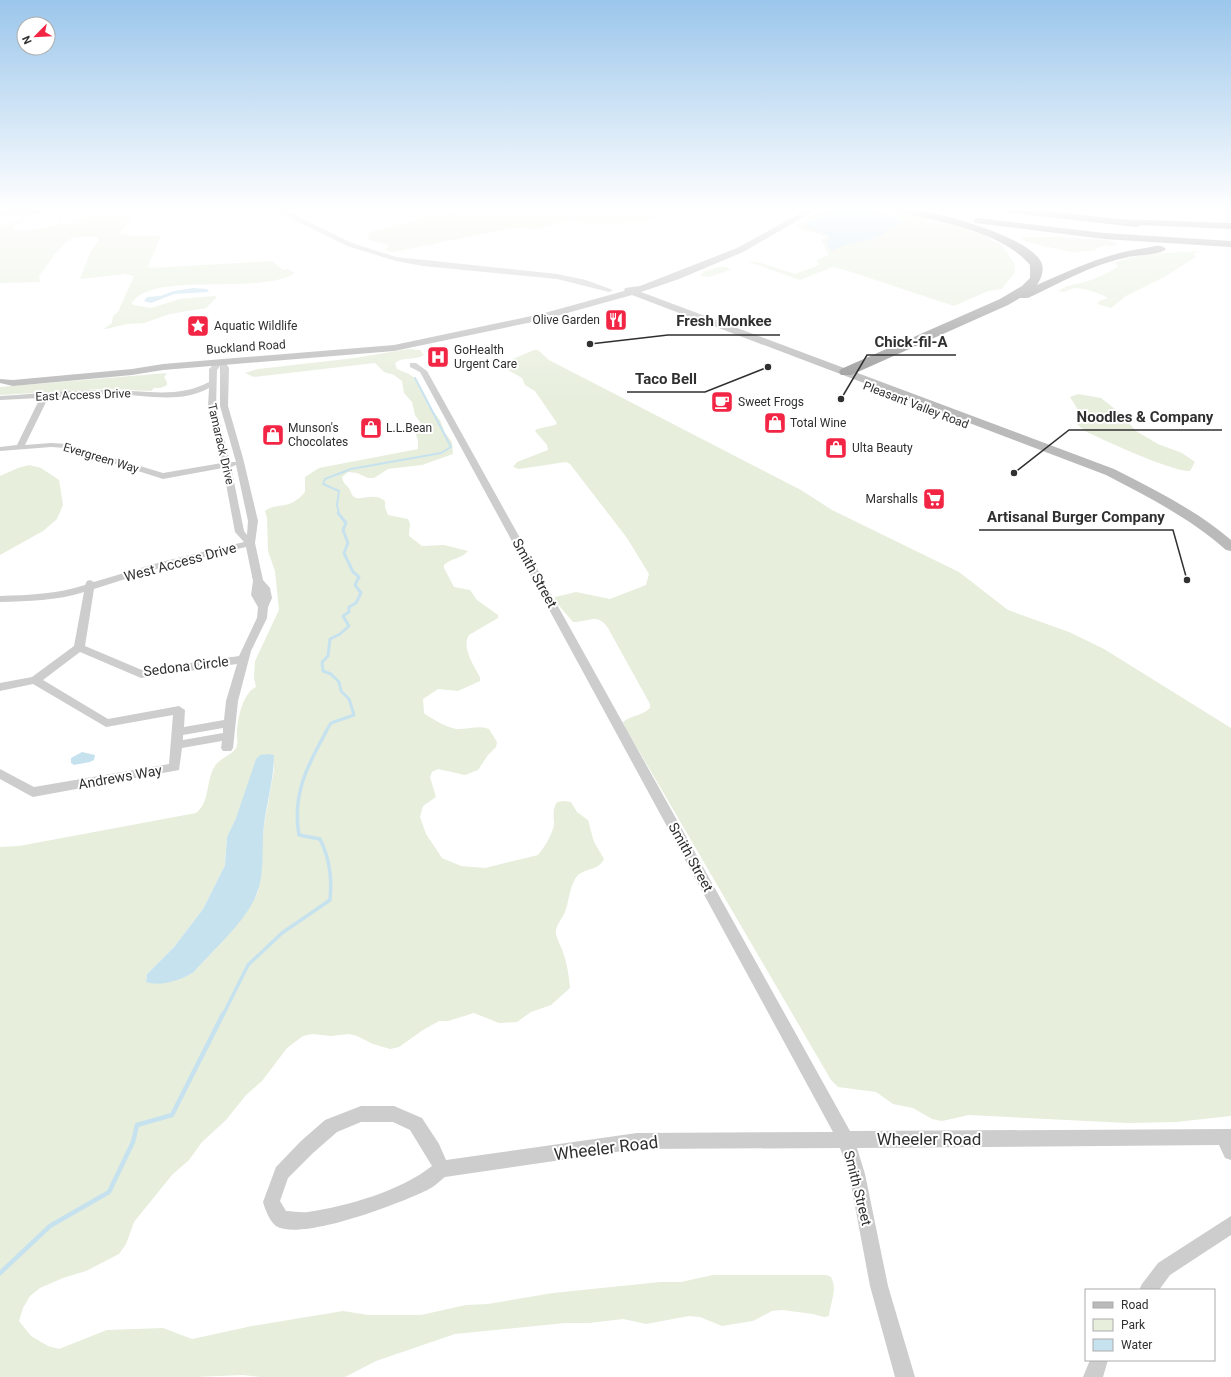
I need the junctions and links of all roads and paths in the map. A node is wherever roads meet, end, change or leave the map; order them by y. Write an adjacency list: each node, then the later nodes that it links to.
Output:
1 (541, 273): 6 (street)
2 (659, 273): 6 (main road)
3 (681, 273): 7 (main road)
4 (1036, 273): 8 (highway)
5 (1071, 273): 8 (highway)
6 (616, 289): 7 (main road); 10 (main road, Pleasant Valley Road); 11 (main road, Buckland Road)
7 (632, 291): 9 (main road, Pleasant Valley Road)
8 (1004, 302): 13 (highway)
9 (730, 328): 10 (main road); 13 (main road, Pleasant Valley Road)
10 (717, 330): 13 (main road, Pleasant Valley Road)
11 (221, 362): 14 (main road, Buckland Road); 15 (street, Tamarack Drive); 20 (street, Tamarack Drive)
12 (413, 365): 40 (street, Smith Street)
13 (842, 374): 25 (main road, Pleasant Valley Road)
14 (2, 381)
15 (212, 383): 16 (street, East Access Drive); 21 (street, Tamarack Drive)
16 (45, 396): 17 (street, East Access Drive); 18 (street)
17 (0, 398)
18 (20, 447): 19 (street, Evergreen Way); 21 (street, Evergreen Way)
19 (0, 449)
20 (239, 460): 21 (street, Evergreen Way); 22 (street, Tamarack Drive)
21 (226, 463): 23 (street, Tamarack Drive)
22 (249, 503): 23 (street); 24 (street, Tamarack Drive)
23 (235, 506): 24 (street, Tamarack Drive)
24 (250, 543): 26 (street, West Access Drive); 30 (street)
25 (1231, 547)
26 (90, 585): 27 (street, West Access Drive); 28 (street, West Access Drive); 29 (street)
27 (0, 594)
28 (0, 600)
29 (79, 648): 30 (street, Sedona Circle); 31 (street)
30 (244, 659): 33 (street)
31 (35, 680): 32 (street); 34 (street, Andrews Way)
32 (0, 687)
33 (228, 723): 34 (street); 35 (street)
34 (178, 732): 36 (street, Andrews Way)
35 (228, 736): 36 (street); 37 (street)
36 (177, 745): 38 (street, Andrews Way)
37 (227, 748)
38 (0, 773)
39 (1227, 1137): 40 (street, Wheeler Road); 41 (street)
40 (846, 1140): 42 (street, Wheeler Road); 46 (street, Smith Street)
41 (1231, 1152)
42 (442, 1169): 42 (street)
43 (1231, 1225): 44 (street)
44 (1149, 1289)
45 (1099, 1361): 47 (street)
46 (905, 1377)
47 (1093, 1377)

